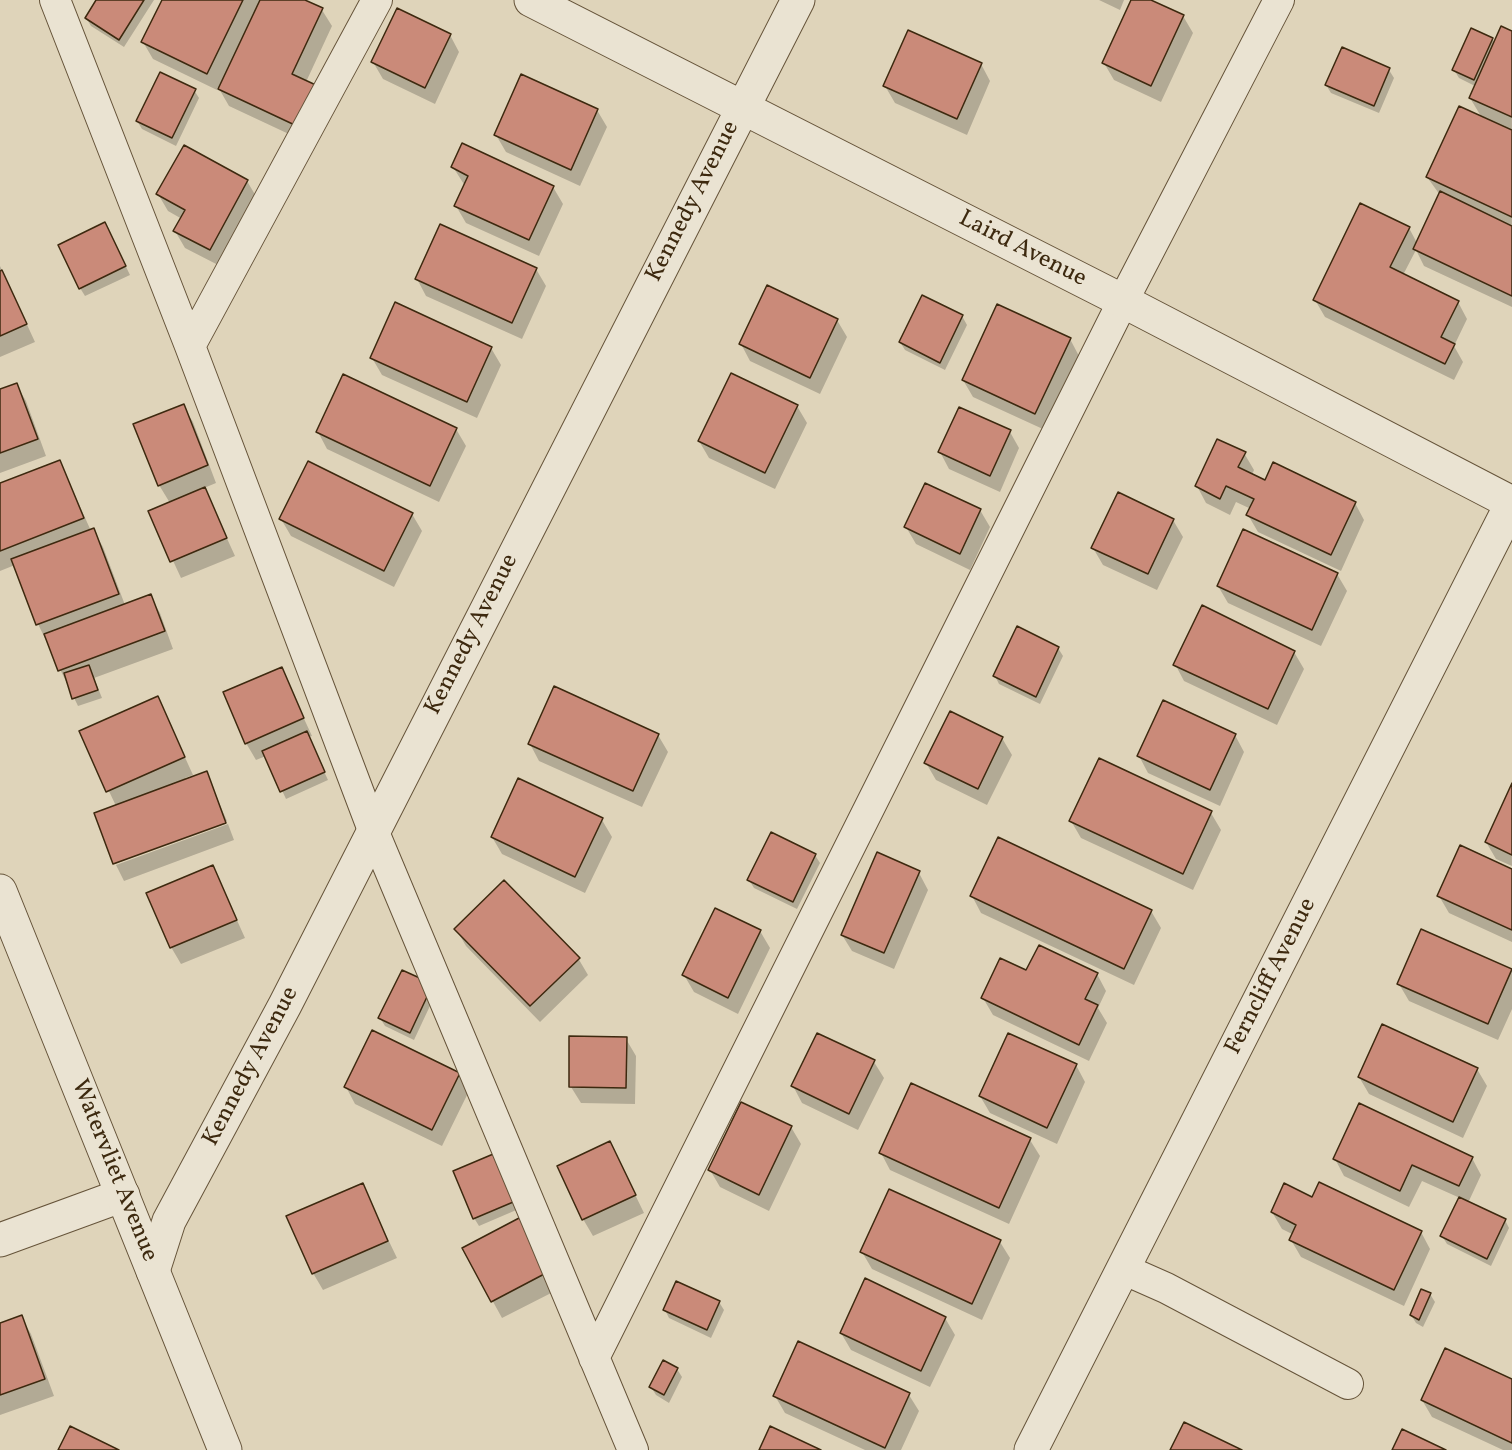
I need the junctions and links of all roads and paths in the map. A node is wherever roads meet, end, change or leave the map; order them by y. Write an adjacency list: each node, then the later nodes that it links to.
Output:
1 (55, 0): 8 (lane)
2 (377, 0): 8 (lane)
3 (531, 0): 6 (street, Laird Avenue)
4 (798, 0): 6 (street, Kennedy Avenue)
5 (1279, 0): 7 (lane)
6 (742, 108): 7 (street, Laird Avenue); 10 (street, Kennedy Avenue)
7 (1123, 301): 9 (street, Laird Avenue); 16 (lane)
8 (190, 346): 10 (lane)
9 (1512, 503): 14 (street, Ferncliff Avenue)
10 (374, 830): 15 (street, Kennedy Avenue); 16 (lane)
11 (0, 891): 12 (street, Watervliet Avenue)
12 (123, 1195): 13 (street); 15 (street, Watervliet Avenue)
13 (0, 1240)
14 (1123, 1269): 17 (lane); 20 (street, Ferncliff Avenue)
15 (153, 1271): 18 (street, Watervliet Avenue)
16 (594, 1358): 19 (lane)
17 (1348, 1384)
18 (225, 1450)
19 (633, 1450)
20 (1031, 1450)

